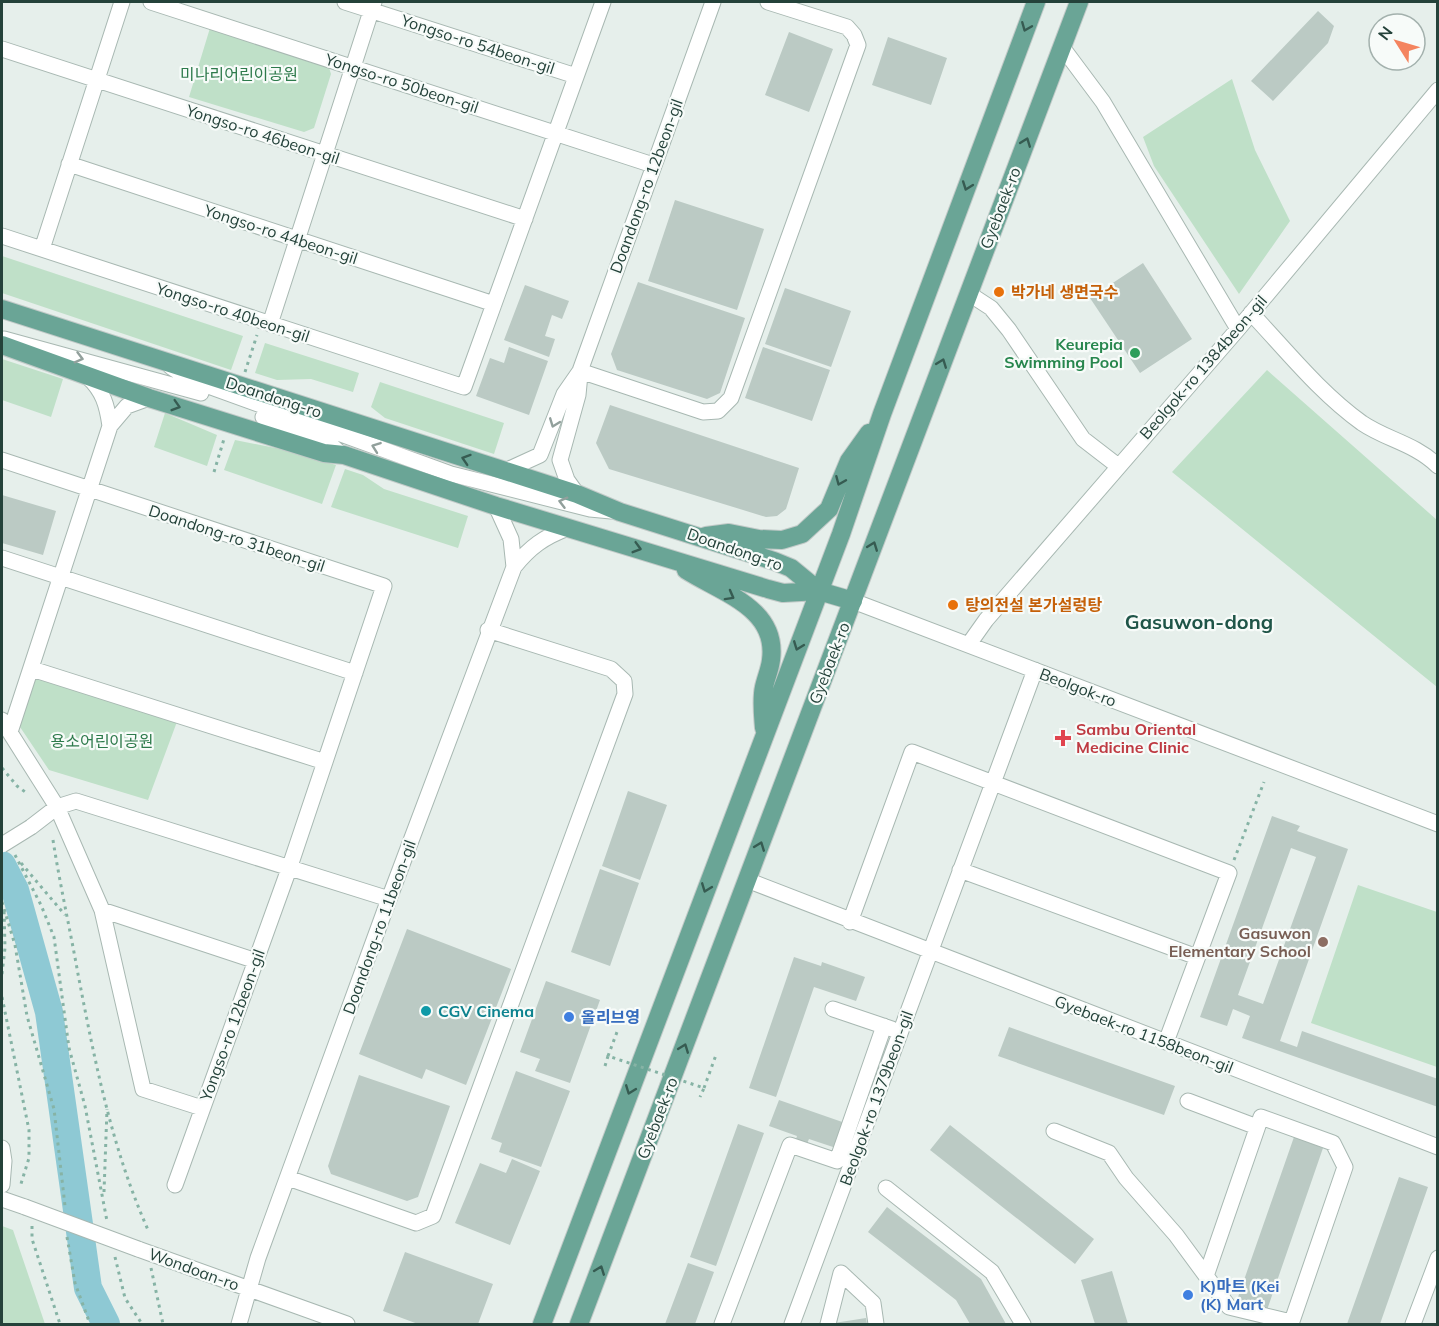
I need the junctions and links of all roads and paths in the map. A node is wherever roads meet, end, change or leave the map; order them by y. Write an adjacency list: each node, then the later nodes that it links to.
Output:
1 (122, 2): 14 (street)
2 (151, 2): 12 (street, Yongso-ro 50beon-gil)
3 (345, 2): 9 (street, Yongso-ro 54beon-gil)
4 (603, 2): 13 (street)
5 (713, 2): 19 (street, Doandong-ro 12beon-gil)
6 (768, 2): 34 (street)
7 (1036, 2): 38 (main road, one-way to 38)
8 (1079, 2): 10 (main road, Gyebaek-ro)
9 (373, 6): 12 (street); 13 (street, Yongso-ro 54beon-gil)
10 (1062, 47): 24 (main road, Gyebaek-ro, one-way to 10); 29 (street)
11 (2, 49): 14 (street, Yongso-ro 46beon-gil)
12 (353, 67): 16 (street, Yongso-ro 50beon-gil); 17 (street)
13 (576, 76): 16 (street)
14 (96, 80): 17 (street, Yongso-ro 46beon-gil); 18 (street)
15 (1437, 90): 27 (street, Beolgok-ro 1384beon-gil)
16 (556, 133): 19 (street, Yongso-ro 50beon-gil); 20 (street)
17 (325, 154): 20 (street, Yongso-ro 46beon-gil); 22 (street)
18 (69, 164): 22 (street, Yongso-ro 44beon-gil); 23 (street)
19 (653, 165): 34 (street, Doandong-ro 12beon-gil)
20 (525, 219): 25 (street)
21 (2, 236): 23 (street, Yongso-ro 40beon-gil)
22 (297, 240): 25 (street, Yongso-ro 44beon-gil); 28 (street)
23 (42, 249): 28 (street, Yongso-ro 40beon-gil)
24 (968, 292): 43 (street); 59 (main road, Gyebaek-ro, one-way to 24)
25 (494, 304): 28 (street, Yongso-ro 40beon-gil)
26 (2, 309): 33 (main road, Doandong-ro)
27 (1251, 313): 29 (street, Beolgok-ro 1384beon-gil); 44 (street)
28 (270, 324)
29 (1238, 328): 43 (street, Beolgok-ro 1384beon-gil)
30 (257, 333): 35 (path)
31 (2, 339): 41 (street, one-way to 41)
32 (2, 345): 36 (main road, Doandong-ro)
33 (166, 363): 45 (main road, Doandong-ro, one-way to 33); 50 (street, one-way to 33)
34 (580, 370): 45 (street, one-way to 45); 48 (street)
35 (245, 373)
36 (88, 377): 37 (main road, Doandong-ro); 39 (street)
37 (149, 398): 39 (street); 41 (main road, Doandong-ro, one-way to 41)
38 (882, 414): 52 (main road, one-way to 52); 58 (main road)
39 (110, 426): 47 (street)
40 (226, 434): 46 (path)
41 (341, 454): 49 (main road, Doandong-ro)
42 (2, 460): 47 (street, Doandong-ro 31beon-gil)
43 (1118, 466): 61 (street, Beolgok-ro 1384beon-gil)
44 (1437, 466)
45 (505, 471): 48 (main road, Doandong-ro)
46 (214, 472)
47 (90, 489): 56 (street); 57 (street, Doandong-ro 31beon-gil)
48 (577, 494): 50 (main road, Doandong-ro)
49 (496, 506): 51 (main road, Doandong-ro); 55 (street)
50 (620, 512): 52 (main road, Doandong-ro)
51 (567, 528): 53 (main road, Doandong-ro, one-way to 53); 55 (street)
52 (700, 537): 58 (main road, Doandong-ro)
53 (661, 555): 58 (main road, Doandong-ro); 66 (main road, one-way to 66)
54 (2, 558): 56 (street)
55 (514, 567): 60 (street, Doandong-ro 11beon-gil)
56 (60, 578): 62 (street); 64 (street)
57 (384, 586): 64 (street, Yongso-ro 12beon-gil)
58 (819, 591): 59 (main road); 66 (main road, one-way to 66)
59 (853, 601): 61 (street, Beolgok-ro); 80 (main road, Gyebaek-ro, one-way to 59)
60 (488, 630): 81 (street, Doandong-ro 11beon-gil); 108 (street)
61 (969, 644): 63 (street, Beolgok-ro)
62 (32, 669): 65 (street); 67 (street)
63 (1035, 670): 69 (street, Beolgok-ro 1379beon-gil); 73 (street, Beolgok-ro)
64 (355, 674): 67 (street, Yongso-ro 12beon-gil)
65 (6, 726): 72 (street)
66 (764, 735): 132 (main road, one-way to 132)
67 (325, 762): 77 (street, Yongso-ro 12beon-gil)
68 (2, 768): 71 (path)
69 (993, 782): 78 (street, Beolgok-ro 1379beon-gil); 79 (street); 85 (street)
70 (1264, 782): 79 (path)
71 (28, 794)
72 (57, 807): 75 (street, bridge); 77 (street); 83 (street)
73 (1437, 824)
74 (53, 840): 84 (path)
75 (6, 846): 76 (path)
76 (16, 857): 84 (path); 114 (path)
77 (290, 866): 81 (street); 88 (street, Yongso-ro 12beon-gil)
78 (960, 870): 86 (street, Beolgok-ro 1379beon-gil); 87 (street)
79 (1229, 873): 87 (street)
80 (747, 880): 85 (street, Gyebaek-ro 1158beon-gil); 133 (main road, Gyebaek-ro, one-way to 80)
81 (388, 899): 108 (street, Doandong-ro 11beon-gil)
82 (3, 904): 89 (path); 115 (path)
83 (102, 910): 88 (street); 103 (street)
84 (66, 916): 102 (path)
85 (850, 922): 86 (street, Gyebaek-ro 1158beon-gil)
86 (930, 952): 94 (street, Beolgok-ro 1379beon-gil); 95 (street, Gyebaek-ro 1158beon-gil)
87 (1197, 957): 95 (street)
88 (255, 961): 103 (street, Yongso-ro 12beon-gil)
89 (2, 974)
90 (2, 997): 111 (path)
91 (833, 1009): 92 (street)
92 (884, 1026): 94 (street); 134 (street)
93 (617, 1032): 97 (path)
94 (901, 1032): 135 (street, Beolgok-ro 1379beon-gil)
95 (1166, 1042): 106 (street, Gyebaek-ro 1158beon-gil)
96 (716, 1055): 99 (path)
97 (608, 1056): 98 (path, bridge); 99 (path, bridge)
98 (604, 1066)
99 (704, 1088): 100 (path, bridge)
100 (700, 1097)
101 (1188, 1101): 104 (street)
102 (107, 1106): 114 (path); 119 (path)
103 (202, 1108): 110 (street, Yongso-ro 12beon-gil)
104 (1257, 1127): 123 (street); 125 (street)
105 (1054, 1131): 123 (street)
106 (1437, 1147)
107 (2, 1148): 109 (street)
108 (288, 1178): 124 (street, Doandong-ro 11beon-gil)
109 (2, 1185)
110 (175, 1185)
111 (21, 1187)
112 (886, 1188): 138 (street)
113 (2, 1199): 124 (street, Wondoan-ro, bridge)
114 (104, 1200): 116 (path)
115 (66, 1217)
116 (108, 1225)
117 (66, 1226): 127 (path)
118 (33, 1228): 126 (path)
119 (149, 1232)
120 (112, 1246): 128 (path)
121 (1437, 1258): 139 (street)
122 (149, 1270): 129 (path)
123 (1206, 1276): 125 (street)
124 (249, 1289): 130 (street, Wondoan-ro); 131 (street, Wondoan-ro)
125 (1291, 1323)
126 (60, 1324)
127 (90, 1324)
128 (142, 1324)
129 (163, 1324)
130 (239, 1324)
131 (346, 1324)
132 (542, 1324)
133 (579, 1324)
134 (722, 1324)
135 (792, 1324)
136 (828, 1324): 137 (street)
137 (876, 1324)
138 (1023, 1324)
139 (1413, 1324)

